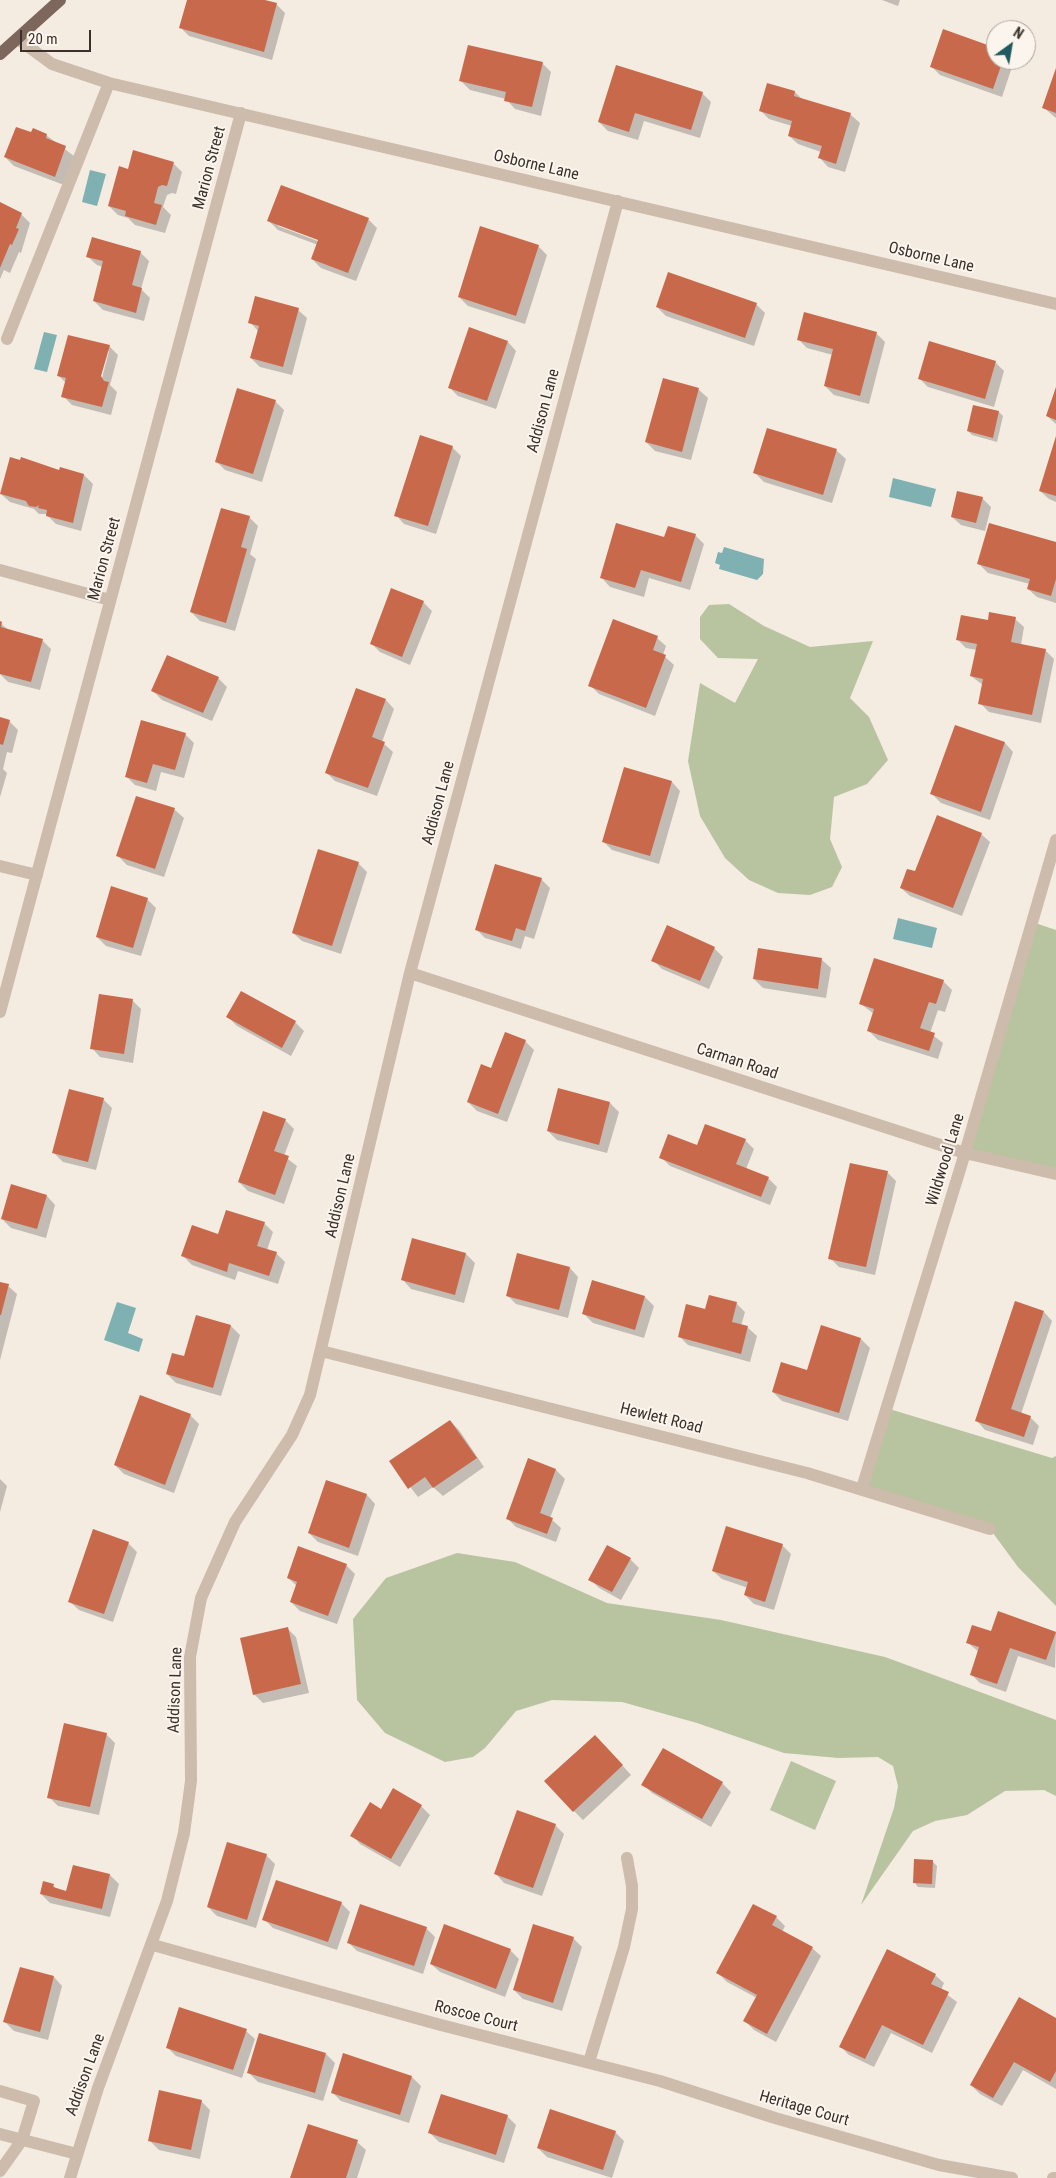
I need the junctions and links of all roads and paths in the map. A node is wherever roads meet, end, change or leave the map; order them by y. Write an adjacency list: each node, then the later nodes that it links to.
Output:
1 (60, 0): 2 (main road)
2 (18, 39): 3 (main road); 4 (street, Osborne Lane)
3 (0, 54)
4 (109, 83): 5 (street, Osborne Lane); 8 (street)
5 (241, 113): 6 (street, Osborne Lane); 10 (street, Marion Street)
6 (618, 201): 7 (street, Osborne Lane); 14 (street, Addison Lane)
7 (1056, 304)
8 (7, 339)
9 (0, 570): 10 (street)
10 (110, 600): 13 (street, Marion Street)
11 (1056, 840): 16 (street, Wildwood Lane)
12 (0, 866): 13 (street)
13 (37, 875): 15 (street, Marion Street)
14 (410, 974): 16 (street, Carman Road); 18 (street, Addison Lane)
15 (0, 1012)
16 (966, 1153): 17 (street, Carman Road); 19 (street, Wildwood Lane)
17 (1056, 1174)
18 (321, 1351): 19 (street, Hewlett Road); 22 (street, Addison Lane)
19 (862, 1488): 20 (street, Hewlett Road)
20 (990, 1529)
21 (627, 1858): 23 (street)
22 (152, 1945): 23 (street, Roscoe Court); 27 (street, Addison Lane)
23 (589, 2062): 30 (street, Heritage Court)
24 (0, 2091): 26 (street)
25 (0, 2134): 26 (street)
26 (22, 2140): 27 (street); 28 (street)
27 (77, 2154): 29 (street, Addison Lane)
28 (0, 2171)
29 (70, 2178)
30 (1012, 2178)

